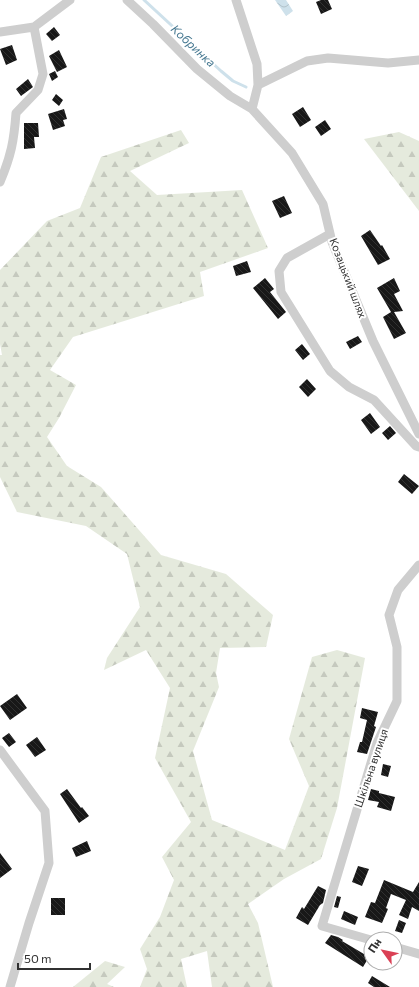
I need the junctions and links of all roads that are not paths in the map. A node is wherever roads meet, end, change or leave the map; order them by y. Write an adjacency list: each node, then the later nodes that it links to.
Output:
1 (70, 0): 4 (street)
2 (127, 0): 8 (street, Козацький шлях)
3 (236, 0): 7 (street)
4 (34, 27): 5 (street); 9 (street)
5 (0, 32)
6 (419, 60): 7 (street)
7 (258, 85): 8 (street)
8 (252, 109): 10 (street, Козацький шлях)
9 (0, 182)
10 (330, 234): 11 (street, Козацький шлях); 12 (street)
11 (419, 434)
12 (419, 447)
13 (419, 565): 15 (street, Шкільна вулиця)
14 (0, 750): 18 (street)
15 (363, 938)
16 (403, 949): 17 (street)
17 (419, 954)
18 (10, 987)

